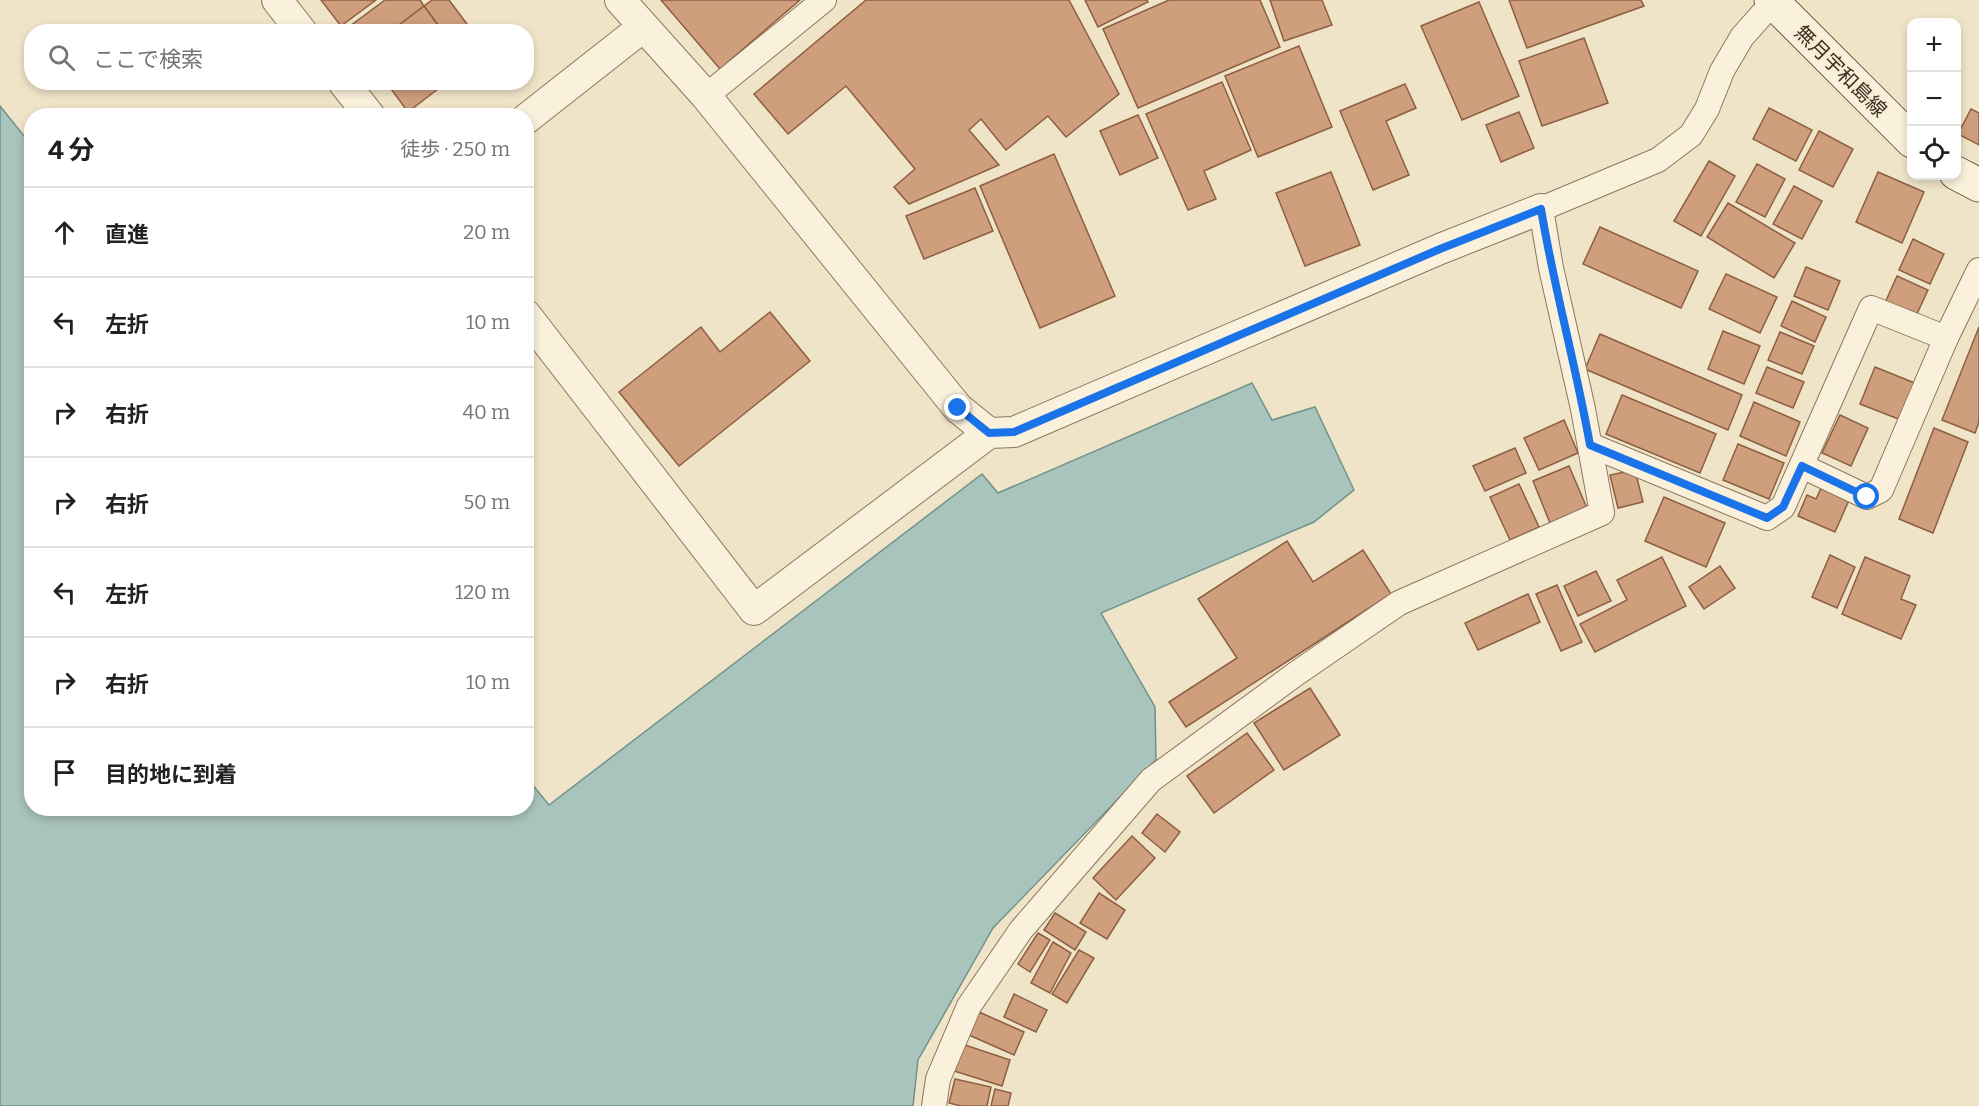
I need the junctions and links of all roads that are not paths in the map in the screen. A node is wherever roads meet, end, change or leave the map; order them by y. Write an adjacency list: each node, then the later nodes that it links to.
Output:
1 (277, 0): 5 (street)
2 (620, 0): 6 (street)
3 (824, 0): 8 (street)
4 (1772, 1): 11 (main road, 無月宇和島線); 14 (street)
5 (296, 24)
6 (643, 27): 8 (street); 10 (street)
7 (349, 90): 9 (street)
8 (706, 96): 18 (street)
9 (364, 108)
10 (534, 112)
11 (1907, 137)
12 (1961, 176): 13 (main road)
13 (1979, 185)
14 (1541, 209): 18 (street); 19 (street)
15 (1979, 270): 17 (street)
16 (534, 325): 18 (street)
17 (1946, 338): 20 (street); 20 (street)
18 (989, 433)
19 (1590, 445): 20 (street); 21 (street)
20 (1802, 466)
21 (934, 1106)

